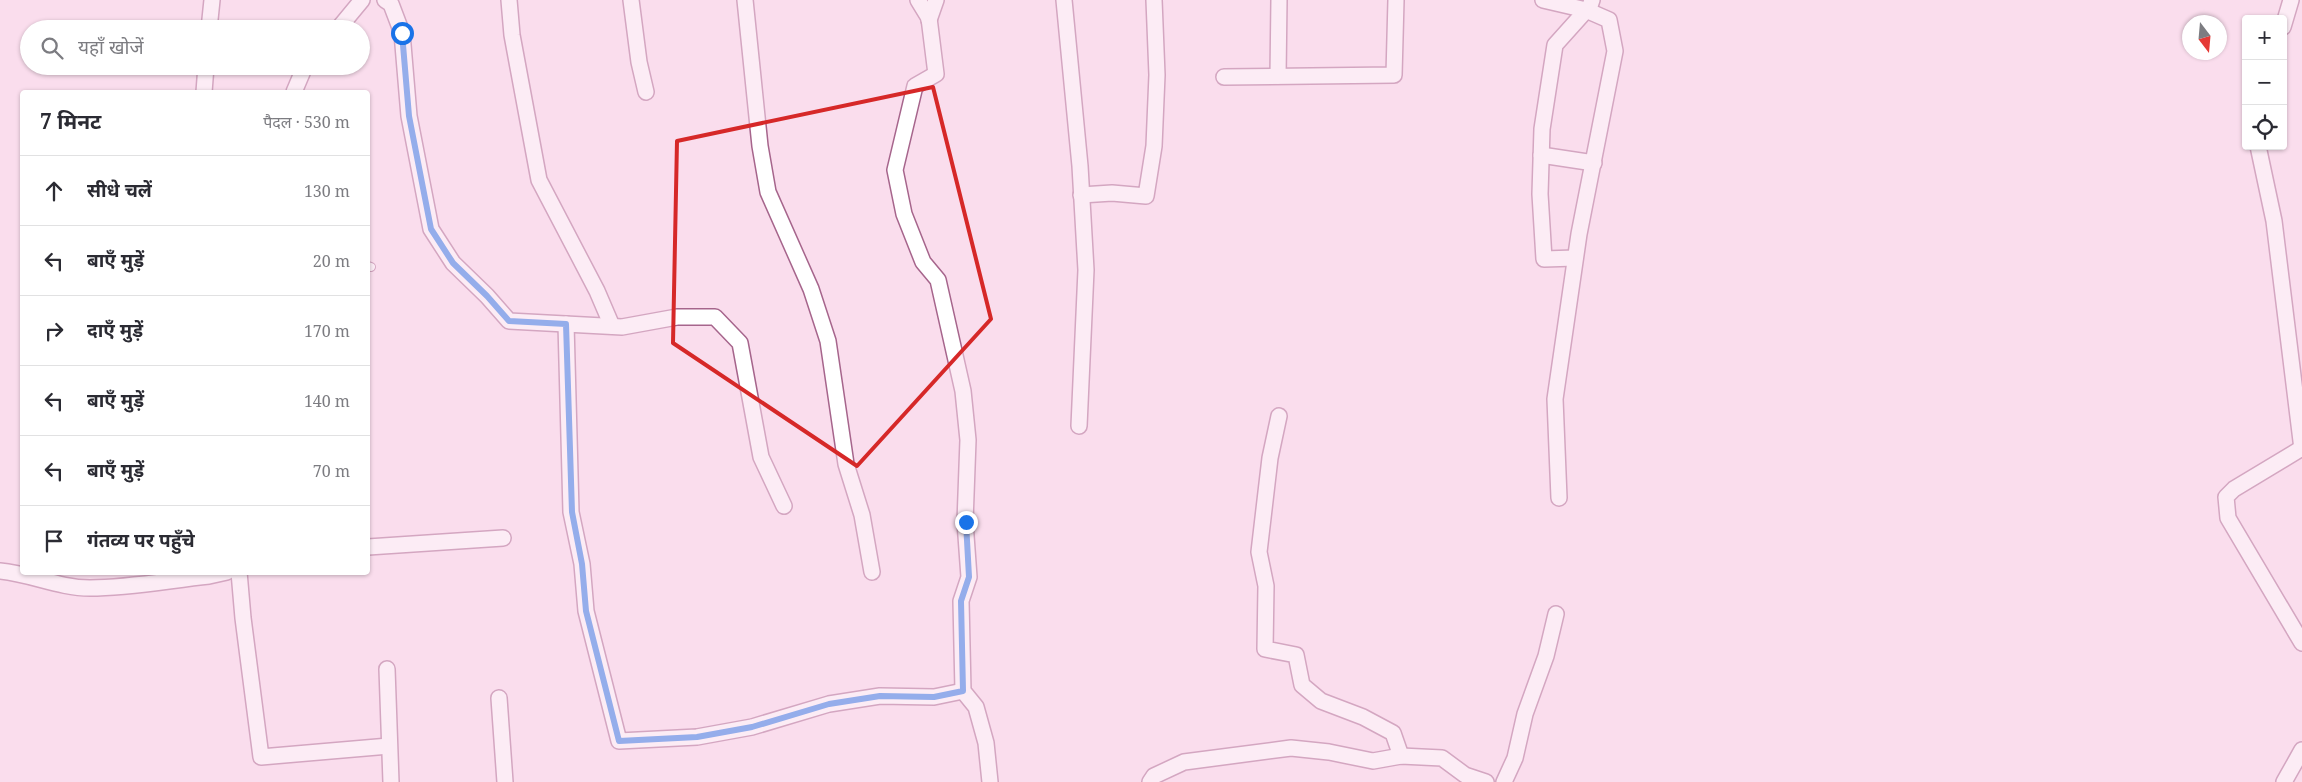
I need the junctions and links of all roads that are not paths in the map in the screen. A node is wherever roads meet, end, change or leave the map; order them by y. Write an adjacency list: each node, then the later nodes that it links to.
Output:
1 (212, 0): 17 (street)
2 (362, 0): 18 (street)
3 (385, 0): 32 (street)
4 (509, 0): 33 (street)
5 (631, 0): 26 (street)
6 (745, 0): 42 (street)
7 (918, 0): 19 (street)
8 (936, 0): 19 (street)
9 (1064, 0): 30 (street)
10 (1154, 0): 30 (street)
11 (1279, 0): 22 (street)
12 (1396, 0): 22 (street)
13 (1543, 0): 15 (street)
14 (2291, 0): 16 (street)
15 (1589, 5): 28 (street); 29 (street)
16 (2287, 15)
17 (210, 20)
18 (345, 20)
19 (929, 20): 50 (street)
20 (205, 75): 24 (street)
21 (301, 75): 25 (street)
22 (1278, 76): 23 (street)
23 (1224, 77)
24 (204, 90)
25 (295, 90)
26 (646, 92)
27 (2259, 150): 36 (street)
28 (1541, 155): 29 (street); 31 (street)
29 (1594, 163): 31 (street)
30 (1081, 195): 35 (street)
31 (1575, 258): 37 (street)
32 (566, 324): 33 (street); 50 (street)
33 (612, 326): 38 (street)
34 (1280, 416): 54 (street)
35 (1079, 426)
36 (2302, 449): 48 (street)
37 (1559, 498)
38 (784, 506)
39 (503, 538): 40 (street)
40 (370, 547)
41 (0, 571): 43 (street)
42 (872, 572)
43 (20, 573)
44 (28, 575): 45 (street)
45 (214, 575)
46 (240, 575): 52 (street)
47 (1556, 614): 60 (street)
48 (2302, 644)
49 (387, 669): 52 (street)
50 (963, 691): 57 (street)
51 (499, 698): 56 (street)
52 (389, 746): 55 (street)
53 (2302, 750): 61 (street)
54 (1401, 756): 58 (street); 59 (street)
55 (391, 782)
56 (505, 782)
57 (990, 782)
58 (1150, 782)
59 (1486, 782)
60 (1504, 782)
61 (2284, 782)

